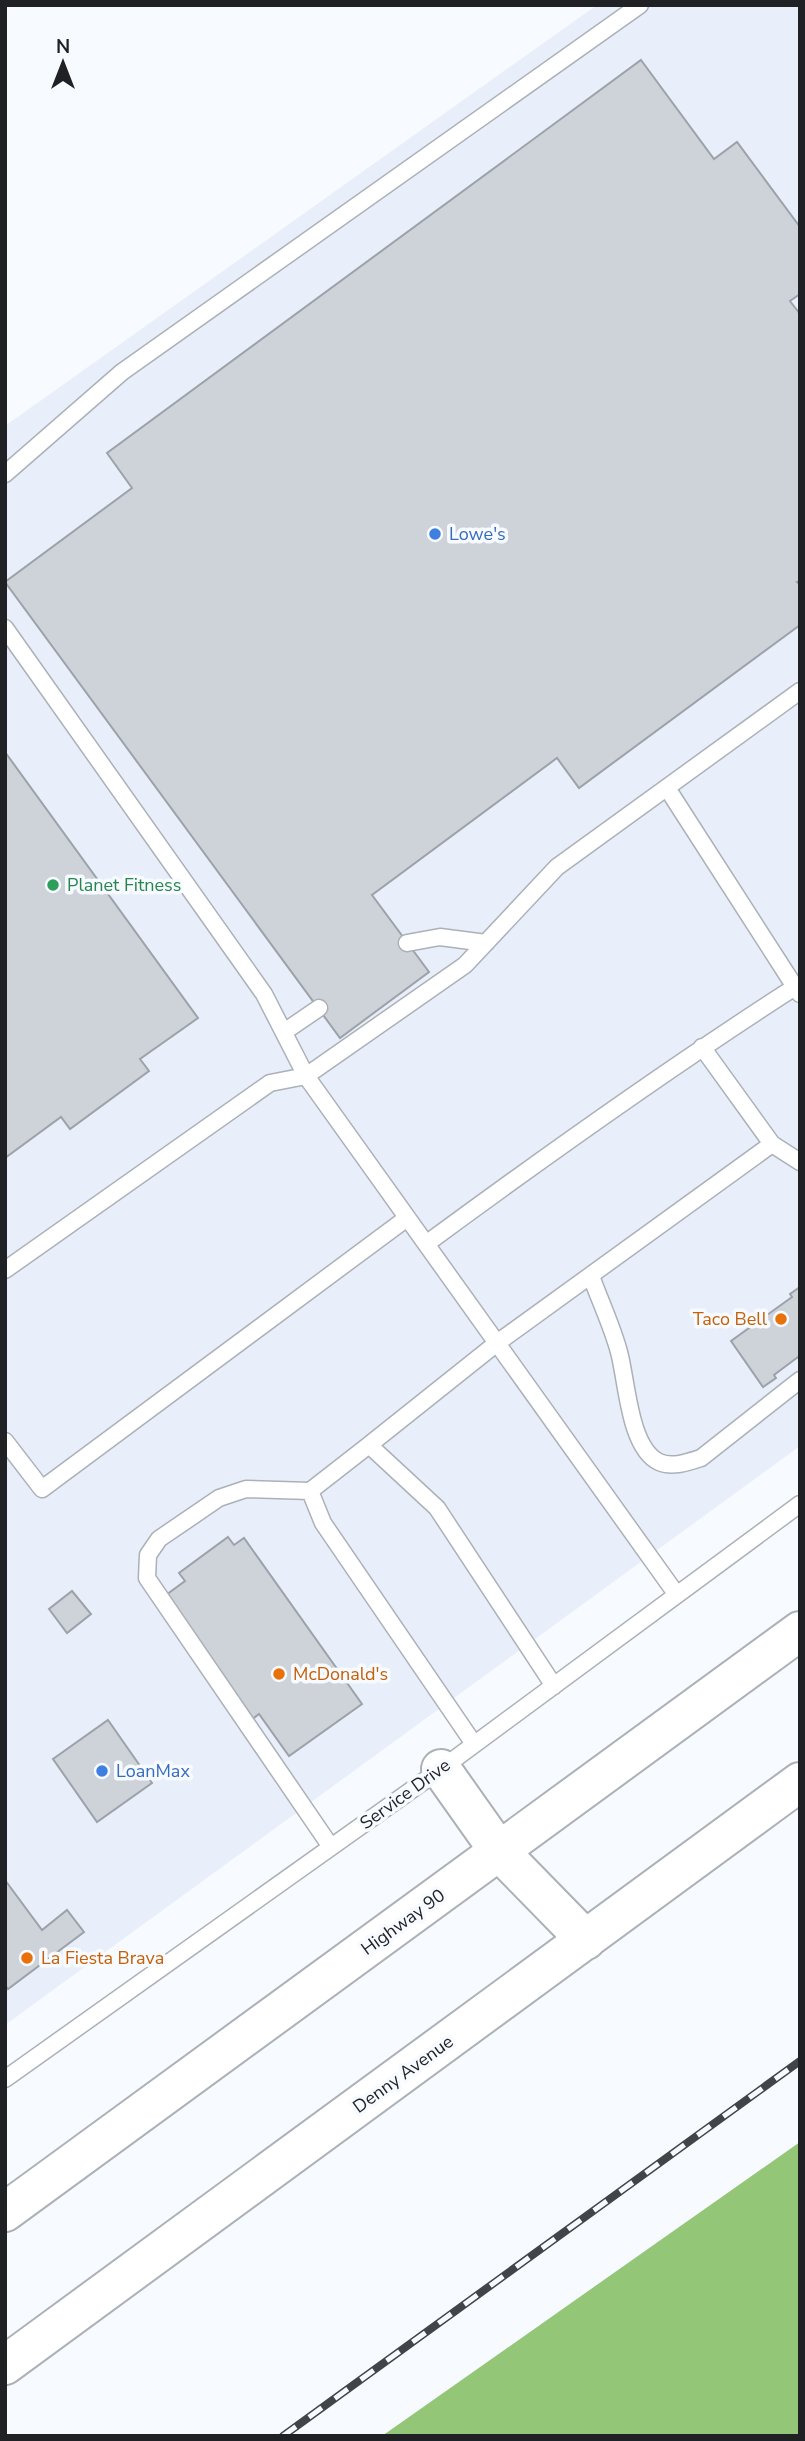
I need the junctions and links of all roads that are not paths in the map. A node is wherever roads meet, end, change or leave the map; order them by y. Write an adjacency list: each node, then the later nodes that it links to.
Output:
1 (640, 5): 2 (lane)
2 (5, 474)
3 (5, 628): 10 (lane)
4 (800, 691): 5 (lane)
5 (667, 788): 7 (lane); 8 (lane)
6 (407, 943): 7 (lane)
7 (486, 943): 12 (lane)
8 (797, 990): 11 (lane)
9 (318, 1008): 10 (lane)
10 (284, 1032): 12 (lane)
11 (702, 1047): 13 (lane); 16 (lane)
12 (306, 1076): 15 (lane); 17 (lane)
13 (772, 1144): 14 (lane); 18 (lane)
14 (800, 1162)
15 (407, 1218): 16 (lane); 21 (lane)
16 (426, 1244): 19 (lane)
17 (5, 1270)
18 (591, 1276): 19 (lane); 20 (lane)
19 (497, 1343): 22 (lane); 25 (lane)
20 (800, 1380)
21 (5, 1441)
22 (369, 1445): 23 (lane); 27 (lane)
23 (310, 1491): 28 (lane); 31 (lane)
24 (800, 1504): 25 (lane, Service Drive)
25 (677, 1595): 27 (lane, Service Drive)
26 (800, 1631): 32 (main road, Highway 90)
27 (554, 1686): 28 (lane, Service Drive)
28 (474, 1744): 29 (lane, Service Drive)
29 (441, 1769): 31 (lane, Service Drive); 32 (main road)
30 (800, 1782): 33 (main road, Denny Avenue)
31 (331, 1847): 34 (lane, Service Drive)
32 (499, 1851): 33 (main road); 35 (main road, Highway 90)
33 (586, 1940): 36 (main road, Denny Avenue)
34 (5, 2079)
35 (5, 2212)
36 (5, 2365)

